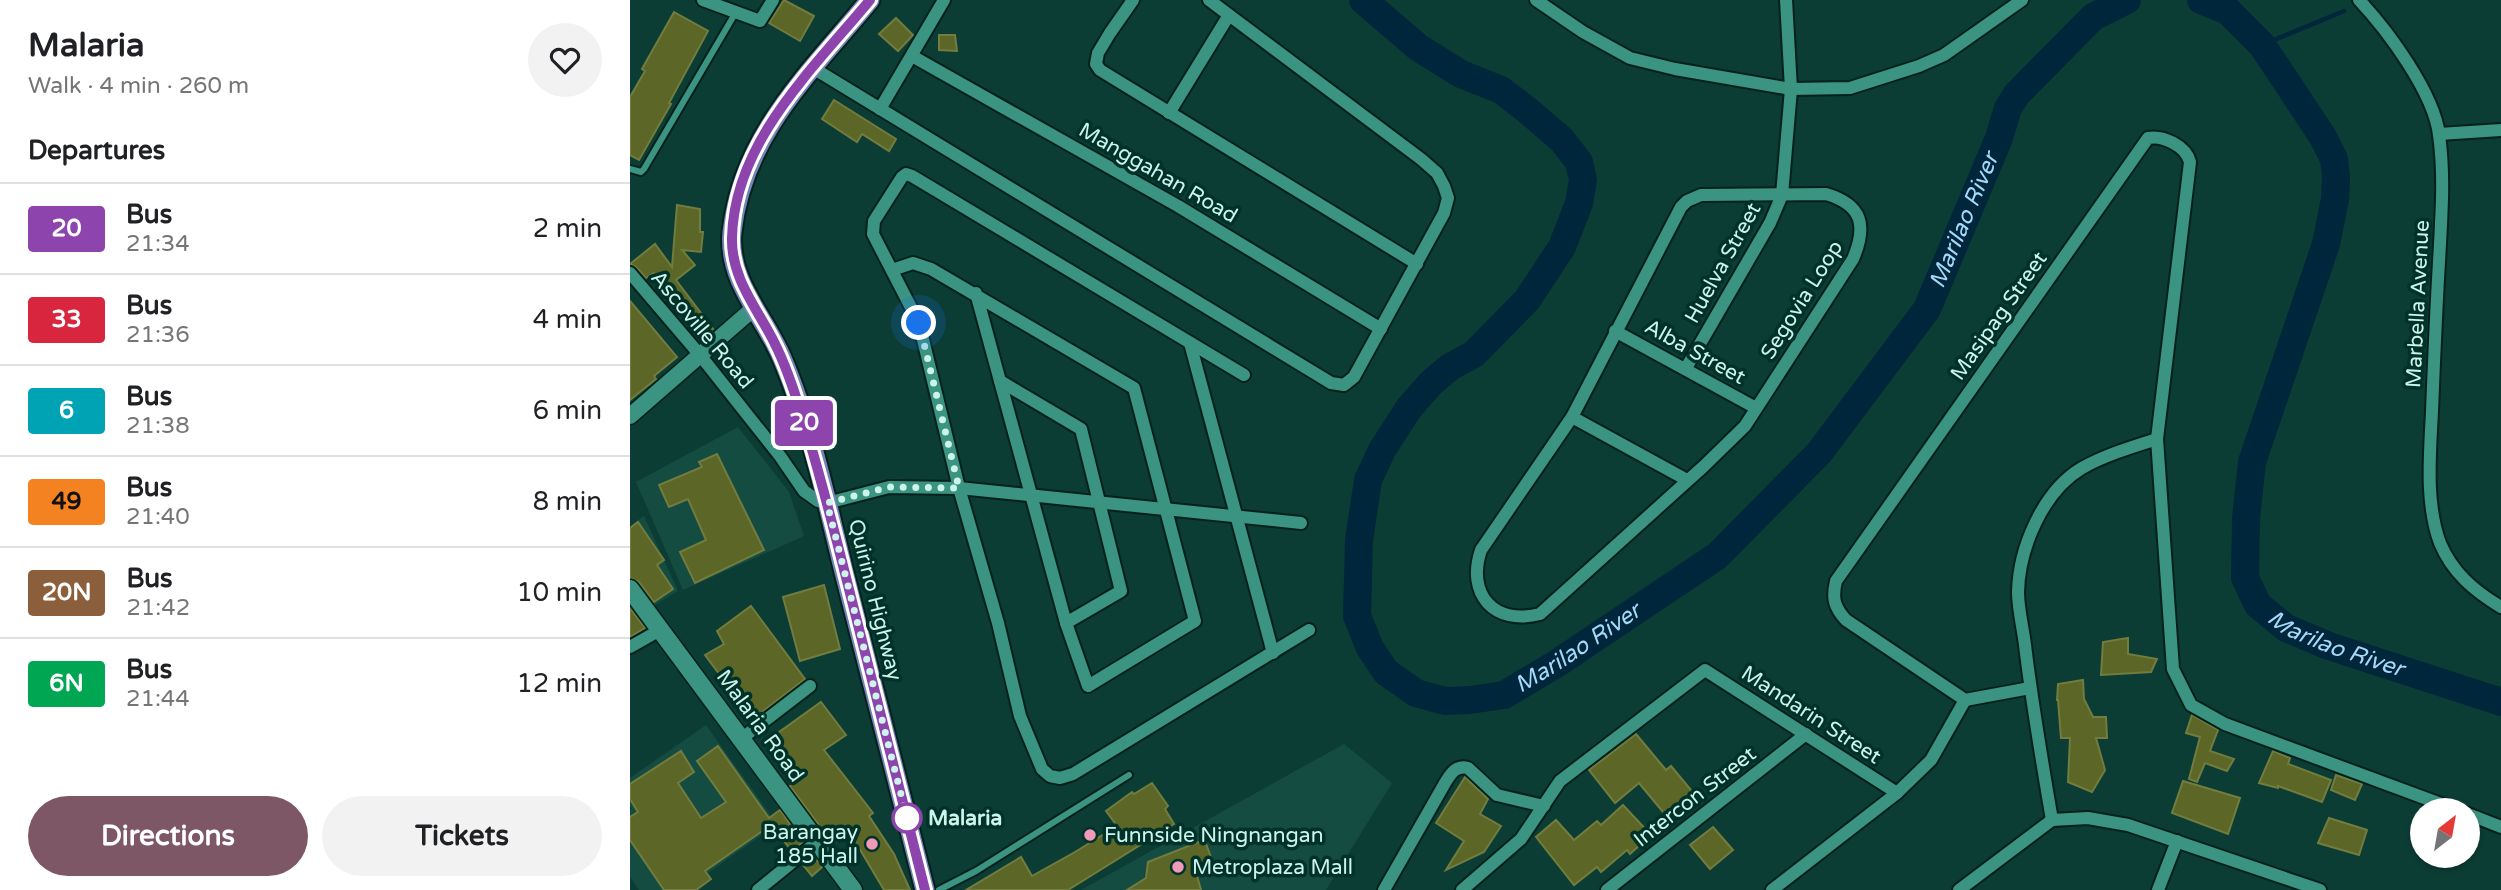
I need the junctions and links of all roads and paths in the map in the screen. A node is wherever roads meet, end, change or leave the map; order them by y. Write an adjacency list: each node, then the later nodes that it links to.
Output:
1 (702, 0): 11 (street)
2 (773, 0): 11 (street)
3 (870, 0): 14 (main road, Quirino Highway)
4 (944, 0): 13 (street)
5 (1133, 0): 17 (street)
6 (1209, 0): 12 (street)
7 (1536, 0): 15 (street)
8 (1786, 0): 15 (street, Huelva Street)
9 (2022, 0): 15 (street)
10 (2359, 0): 19 (street, Marbella Avenue)
11 (736, 12): 20 (lane)
12 (1228, 15): 17 (street); 22 (street)
13 (912, 56): 16 (street); 27 (street, Manggahan Road)
14 (813, 68): 16 (street); 26 (main road, Quirino Highway)
15 (1791, 89): 21 (street, Huelva Street)
16 (880, 109): 27 (street)
17 (1169, 113): 22 (street)
18 (2501, 130): 19 (street)
19 (2439, 134): 47 (street, Marbella Avenue)
20 (630, 169)
21 (1782, 195): 28 (street, Segovia Loop); 31 (street, Huelva Street); 34 (street, Segovia Loop)
22 (1418, 264): 27 (street)
23 (892, 270): 25 (street); 29 (street); 39 (street)
24 (630, 273): 30 (street, Ascoville Road)
25 (976, 293): 33 (street); 43 (street)
26 (754, 308): 30 (street); 42 (main road, Quirino Highway)
27 (1381, 329)
28 (1615, 331): 31 (street, Alba Street); 36 (street, Segovia Loop)
29 (1190, 344): 32 (street); 44 (street)
30 (700, 355): 35 (street); 42 (street, Ascoville Road)
31 (1686, 368): 34 (street, Alba Street)
32 (1244, 375)
33 (1000, 381): 40 (street); 41 (street)
34 (1756, 408): 38 (street, Segovia Loop)
35 (631, 414)
36 (1572, 417): 38 (street); 38 (street, Segovia Loop)
37 (2157, 439): 54 (street); 55 (street, Masipag Street); 60 (street)
38 (1687, 480)
39 (959, 488): 40 (street); 42 (street); 52 (street)
40 (1030, 495): 41 (street); 48 (street)
41 (1098, 501): 43 (street); 48 (street)
42 (827, 503): 69 (main road, Quirino Highway)
43 (1165, 508): 44 (street); 48 (street)
44 (1236, 516): 45 (street); 52 (street)
45 (1301, 523)
46 (630, 589): 49 (main road, Malaria Road)
47 (2501, 607)
48 (1066, 623)
49 (660, 630): 51 (street); 57 (main road, Malaria Road)
50 (1309, 630): 52 (street)
51 (630, 648)
52 (1273, 653)
53 (810, 686): 57 (street)
54 (2030, 688): 55 (street); 63 (street)
55 (1965, 700): 59 (street)
56 (1806, 734): 59 (street, Mandarin Street); 61 (street, Mandarin Street); 73 (street, Intercon Street)
57 (741, 739): 66 (main road, Malaria Road)
58 (1129, 775): 70 (lane)
59 (1897, 793): 74 (street)
60 (2425, 798)
61 (1544, 806): 71 (street); 72 (street)
62 (2480, 819): 64 (street)
63 (2052, 820): 65 (street); 75 (street)
64 (2501, 827)
65 (2178, 841): 76 (street); 77 (street)
66 (817, 842): 67 (street); 68 (main road, Malaria Road)
67 (758, 890)
68 (853, 890)
69 (925, 890)
70 (939, 890)
71 (1384, 890)
72 (1462, 890)
73 (1607, 890)
74 (1772, 890)
75 (1959, 890)
76 (2158, 890)
77 (2320, 890)

